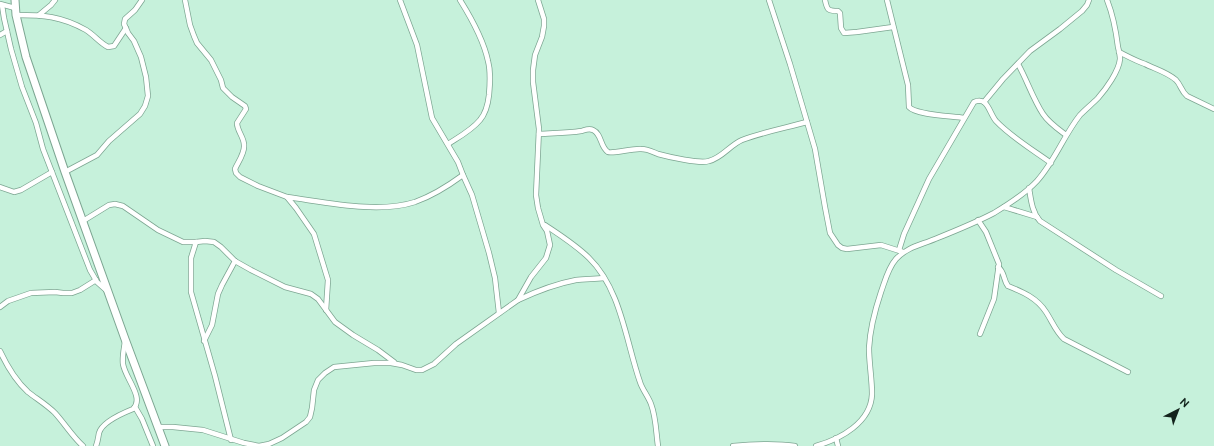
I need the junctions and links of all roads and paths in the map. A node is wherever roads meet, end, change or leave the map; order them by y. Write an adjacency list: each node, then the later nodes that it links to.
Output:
1 (15, 0): 14 (main road)
2 (55, 0): 15 (street)
3 (142, 0): 17 (street)
4 (184, 0): 35 (street)
5 (460, 0): 28 (street)
6 (538, 0): 26 (street)
7 (769, 0): 25 (street)
8 (825, 0): 16 (street)
9 (887, 0): 16 (street)
10 (1089, 0): 21 (street)
11 (1107, 0): 20 (street)
12 (401, 1): 28 (street)
13 (1, 4): 14 (street); 18 (street)
14 (16, 11): 15 (street); 31 (main road)
15 (39, 15): 17 (street)
16 (893, 27): 24 (street)
17 (126, 28): 31 (street)
18 (7, 31): 19 (street); 30 (street)
19 (0, 35)
20 (1119, 52): 23 (street); 27 (street)
21 (1018, 64): 22 (street); 27 (street)
22 (984, 102): 24 (street); 29 (street)
23 (1214, 109)
24 (964, 118): 42 (street)
25 (807, 122): 26 (street); 42 (street)
26 (539, 134): 40 (street)
27 (1066, 135): 29 (street)
28 (448, 144): 32 (street)
29 (1051, 163): 34 (street)
30 (52, 172): 33 (street); 46 (street)
31 (65, 172): 39 (main road)
32 (463, 175): 35 (street); 52 (street)
33 (0, 187)
34 (1029, 188): 36 (street); 37 (street)
35 (287, 198): 51 (street)
36 (1004, 207): 37 (street); 38 (street)
37 (1037, 217): 48 (street)
38 (978, 220): 42 (street); 44 (street)
39 (83, 221): 41 (street); 47 (main road)
40 (543, 224): 45 (street); 49 (street)
41 (196, 242): 43 (street); 55 (street)
42 (901, 251): 61 (street)
43 (235, 261): 51 (street); 55 (street)
44 (998, 267): 53 (street); 58 (street)
45 (604, 278): 49 (street); 68 (street)
46 (96, 280): 47 (street); 50 (street)
47 (108, 291): 54 (main road)
48 (1161, 296)
49 (518, 300): 52 (street)
50 (0, 306)
51 (326, 310): 57 (street)
52 (499, 313): 57 (street)
53 (980, 334)
54 (125, 339): 59 (street); 60 (main road)
55 (204, 341): 62 (street)
56 (0, 351): 64 (street)
57 (396, 364): 63 (street)
58 (1128, 372)
59 (135, 407): 65 (street); 66 (street)
60 (158, 427): 62 (street); 67 (main road)
61 (836, 438): 71 (street); 72 (street)
62 (231, 440): 63 (street)
63 (265, 445)
64 (83, 446)
65 (96, 446)
66 (154, 446)
67 (165, 446)
68 (658, 446)
69 (734, 446): 70 (street)
70 (796, 446)
71 (816, 446)
72 (838, 446)

